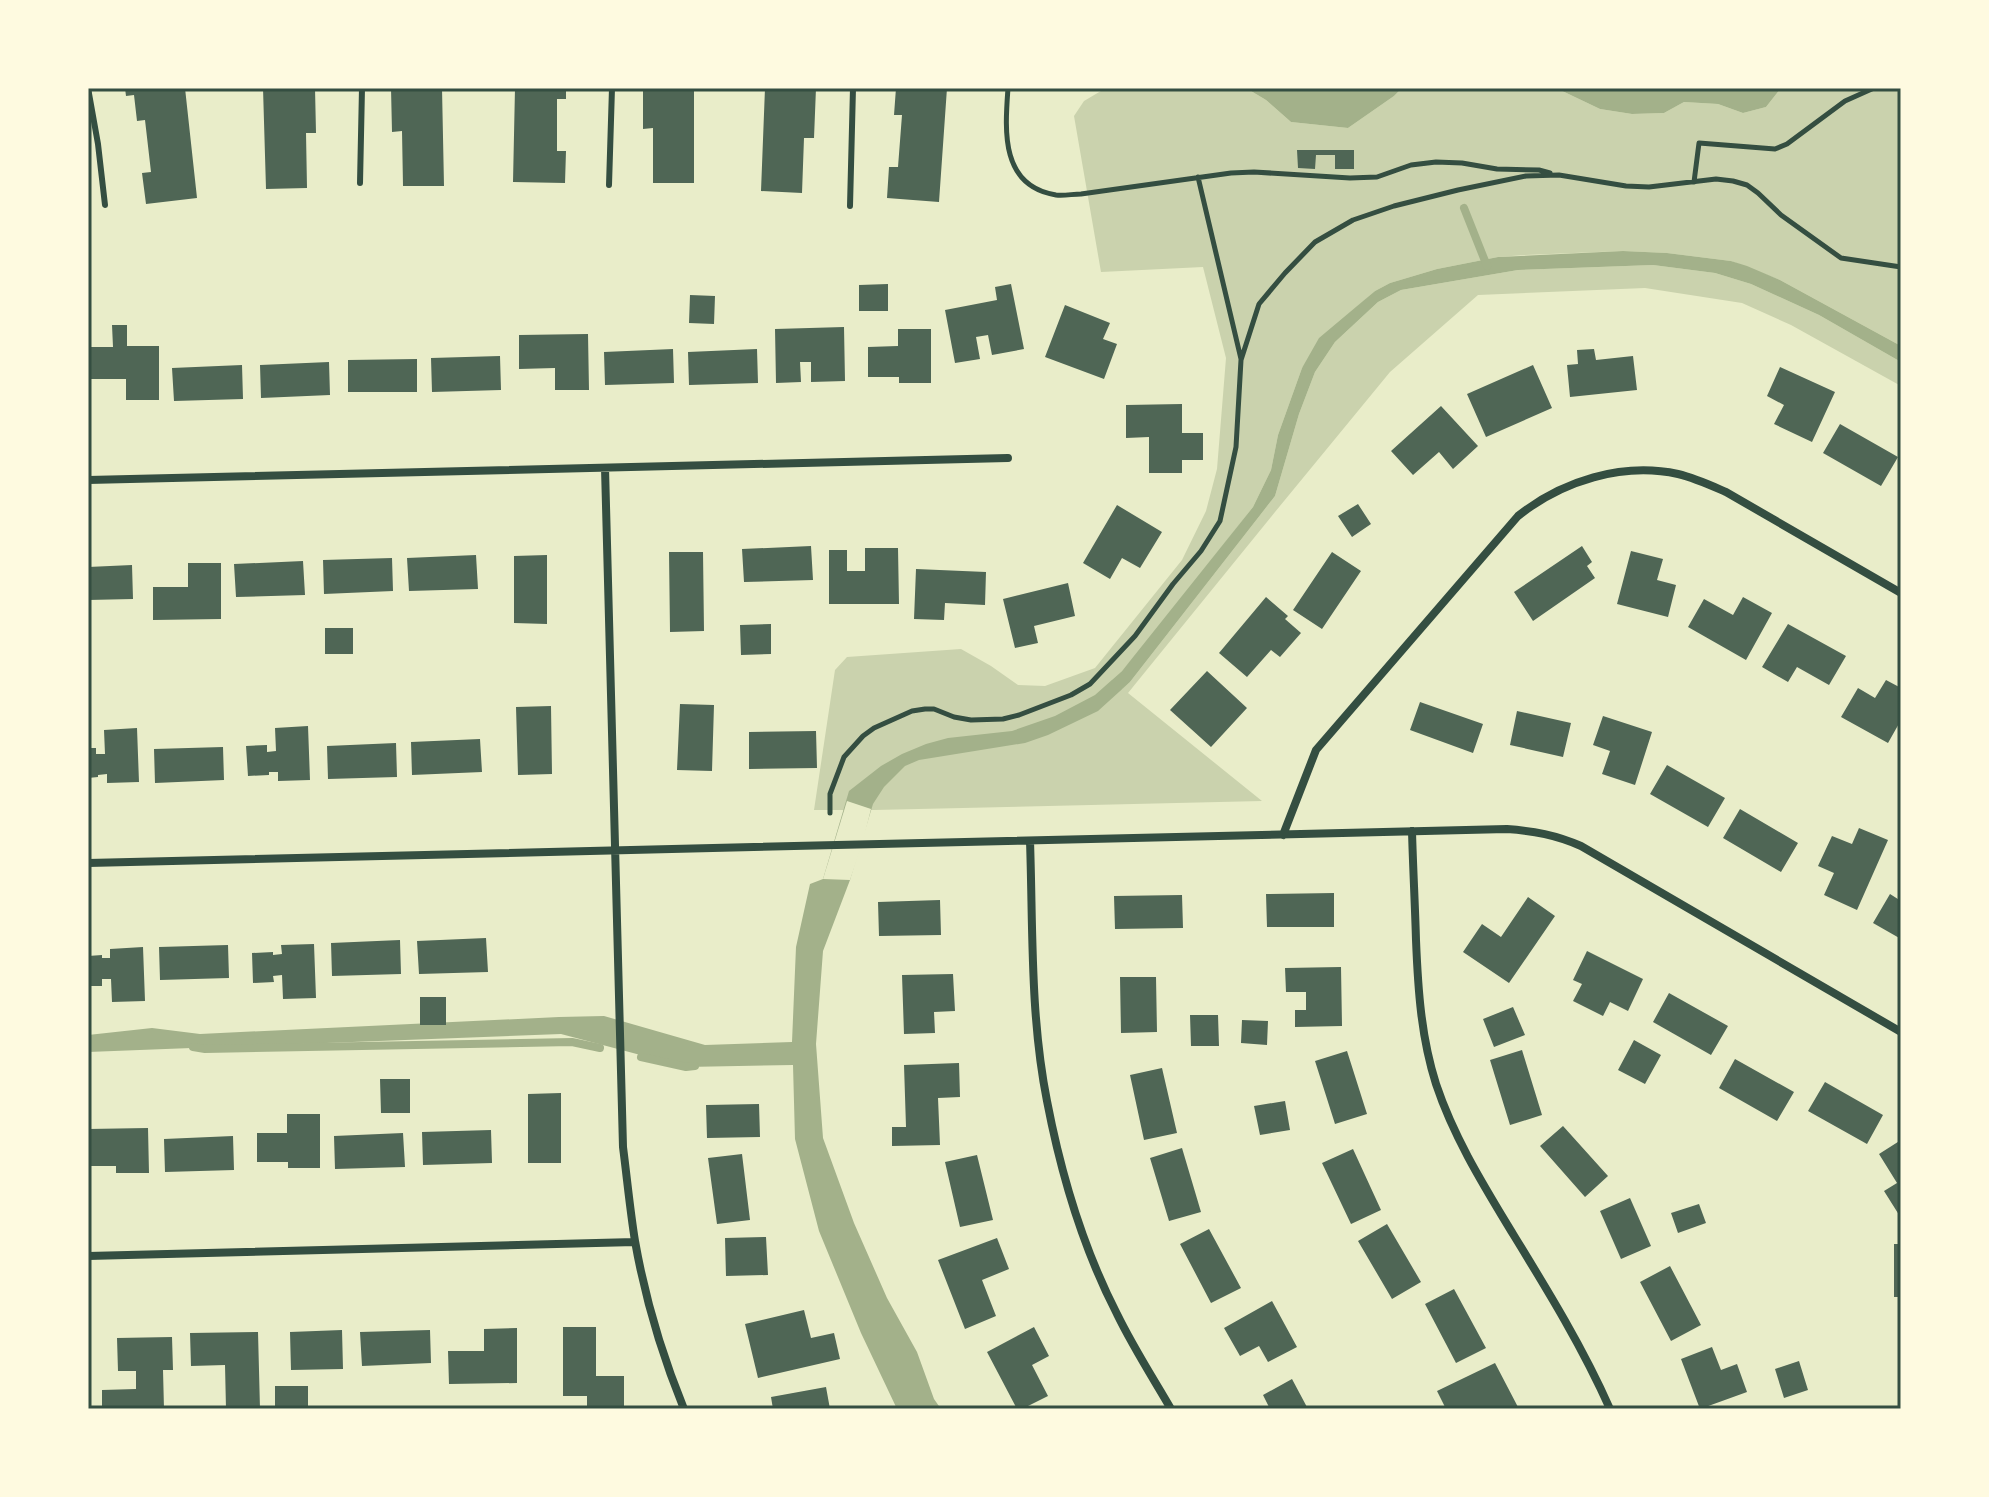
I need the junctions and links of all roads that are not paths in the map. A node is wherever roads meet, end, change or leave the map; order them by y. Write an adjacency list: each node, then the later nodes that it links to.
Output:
1 (88, 88): 7 (lane)
2 (362, 88): 5 (lane)
3 (612, 88): 6 (lane)
4 (853, 88): 8 (lane)
5 (360, 183)
6 (609, 185)
7 (105, 205)
8 (850, 206)
9 (1008, 458): 10 (street)
10 (605, 468): 11 (street); 16 (street)
11 (88, 480)
12 (1901, 593): 14 (street)
13 (1412, 831): 14 (street); 18 (street); 23 (street)
14 (1283, 835): 15 (street)
15 (1030, 841): 16 (street); 22 (street)
16 (615, 850): 17 (street); 19 (street)
17 (88, 863)
18 (1901, 1032)
19 (635, 1242): 20 (street); 21 (street)
20 (88, 1256)
21 (684, 1409)
22 (1171, 1409)
23 (1610, 1409)

